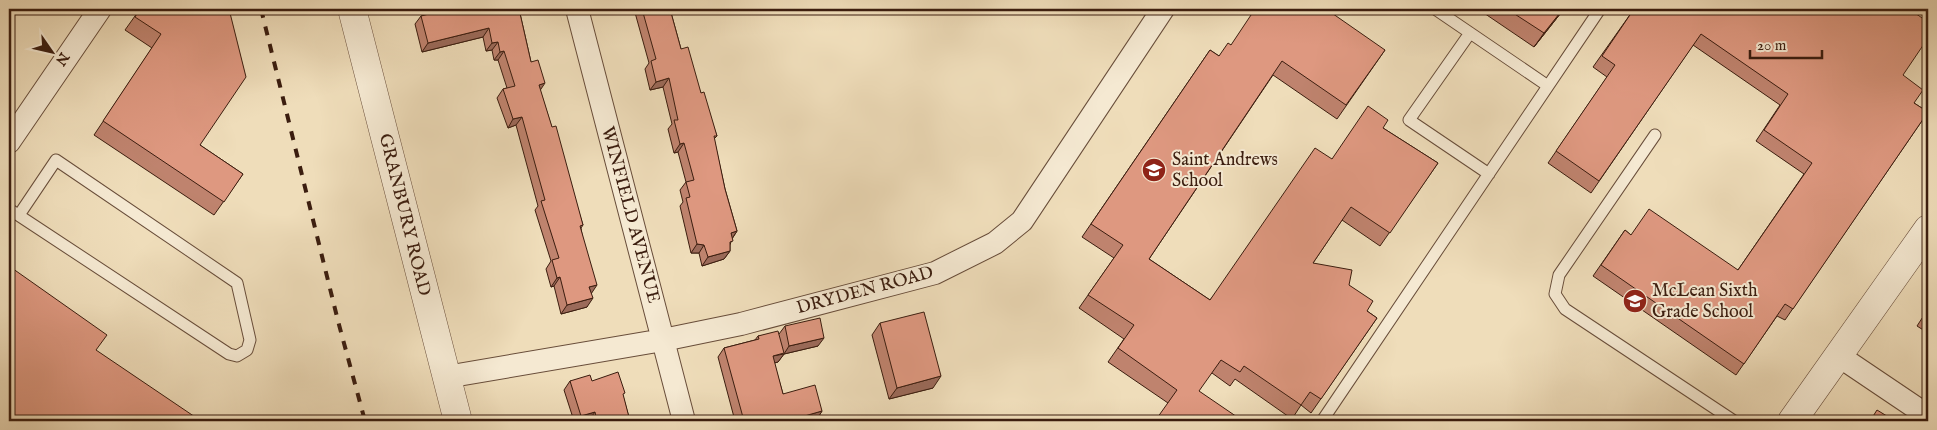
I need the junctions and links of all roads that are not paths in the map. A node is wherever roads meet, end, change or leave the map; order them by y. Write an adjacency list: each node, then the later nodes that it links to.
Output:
1 (100, 9): 10 (street)
2 (352, 9): 17 (street, GRANBURY ROAD)
3 (577, 9): 15 (street, WINFIELD AVENUE)
4 (1163, 9): 15 (street, DRYDEN ROAD)
5 (1435, 9): 7 (lane)
6 (1600, 9): 8 (lane)
7 (1470, 33): 8 (lane); 11 (lane)
8 (1548, 86): 11 (lane)
9 (1655, 135): 22 (lane)
10 (9, 142)
11 (1488, 174): 21 (lane)
12 (9, 208): 13 (lane)
13 (19, 215): 13 (lane)
14 (1928, 229): 16 (street)
15 (663, 340): 17 (street, DRYDEN ROAD); 20 (street, WINFIELD AVENUE)
16 (1839, 356): 18 (street); 23 (street)
17 (446, 377): 19 (street, GRANBURY ROAD)
18 (1928, 416)
19 (458, 421)
20 (684, 421)
21 (1322, 421)
22 (1734, 421)
23 (1792, 421)

